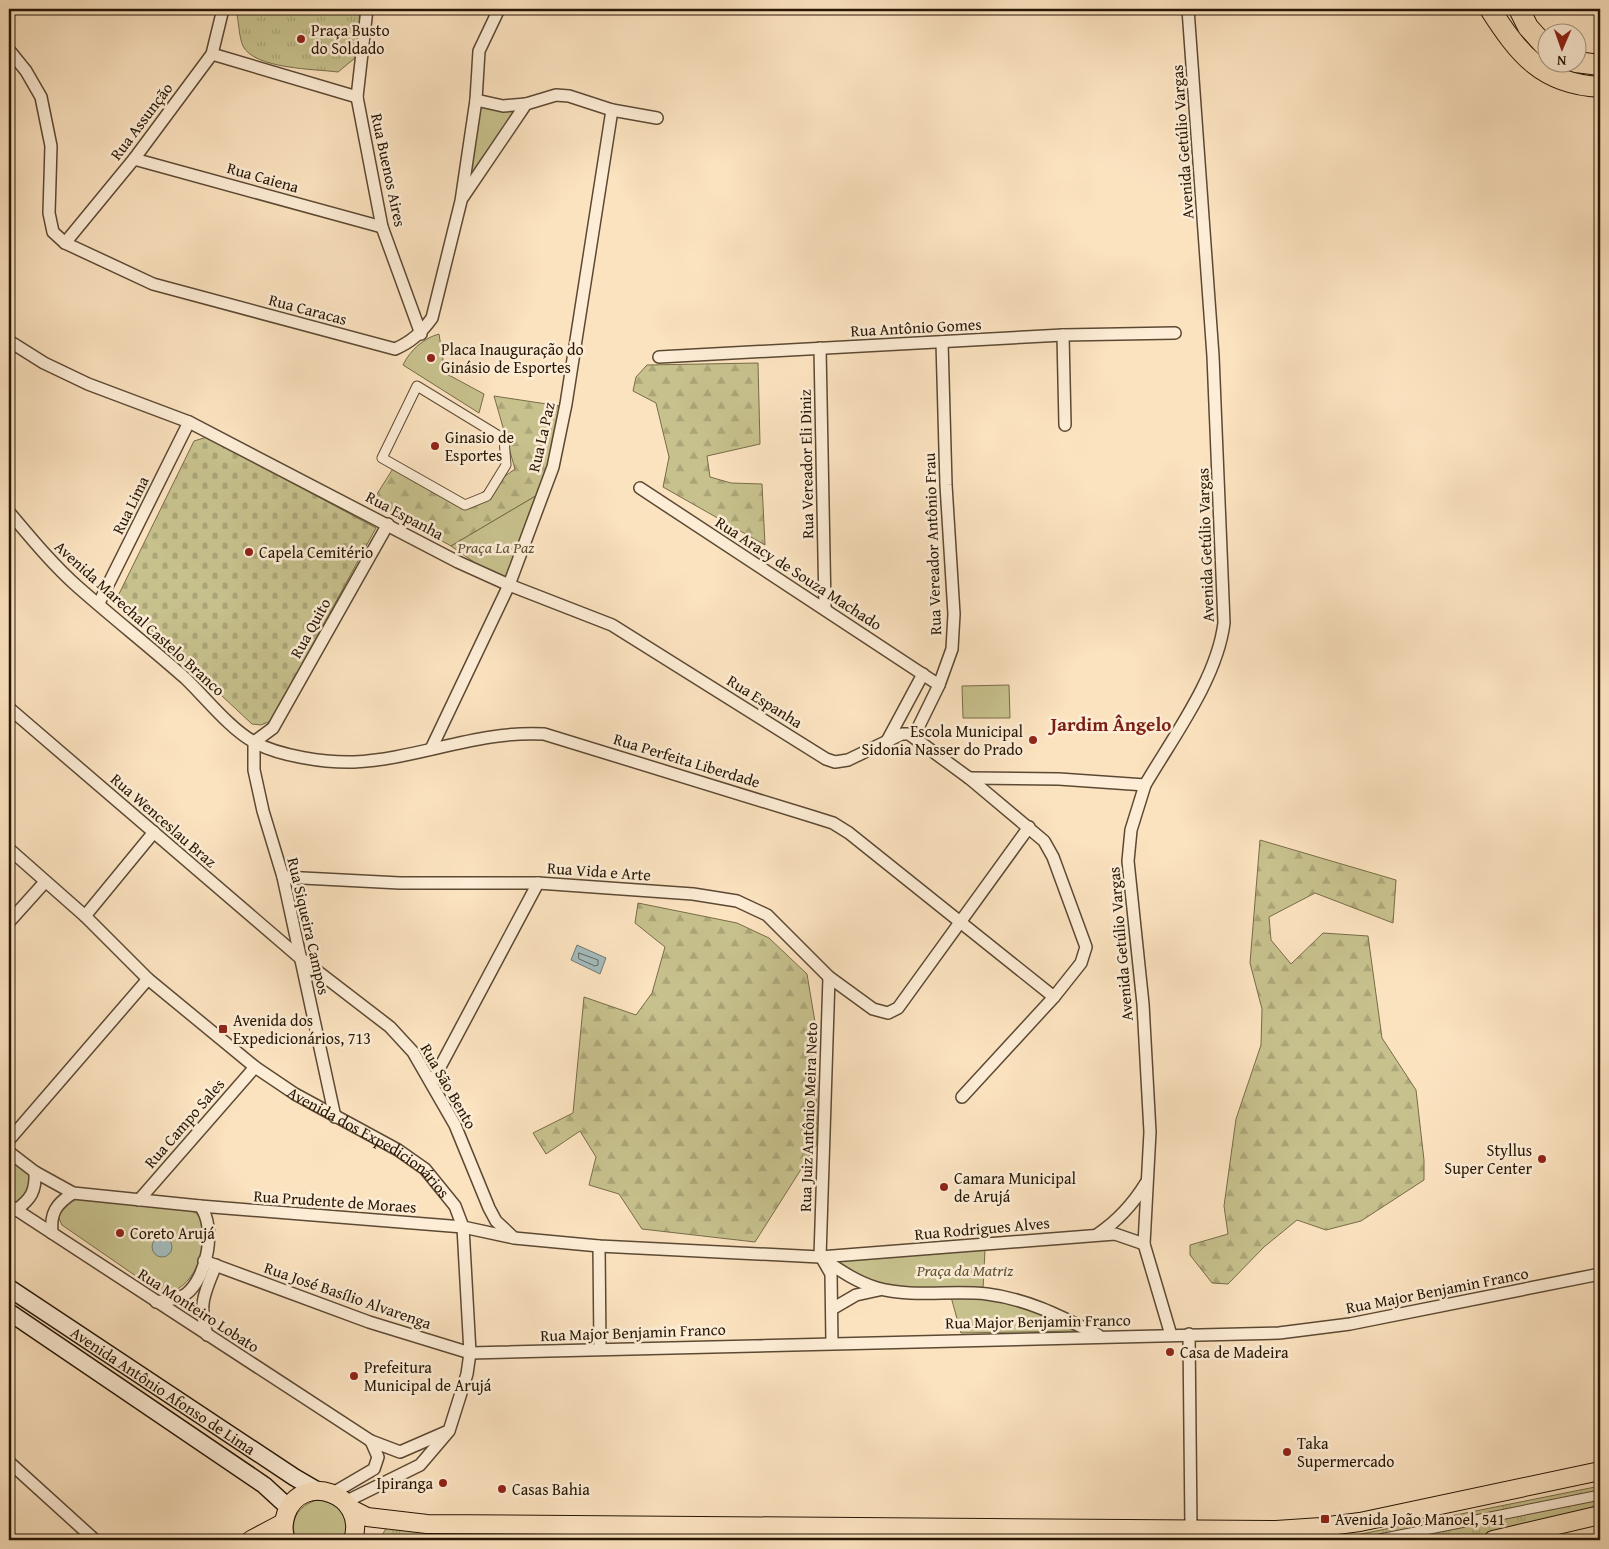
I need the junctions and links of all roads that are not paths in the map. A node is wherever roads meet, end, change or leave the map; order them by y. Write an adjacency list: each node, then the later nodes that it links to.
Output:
1 (223, 9): 9 (street, Rua Assunção)
2 (367, 9): 13 (street, Rua Buenos Aires)
3 (499, 9): 14 (street, Rua Caracas)
4 (1188, 9): 46 (street, Avenida Getúlio Vargas)
5 (1490, 9): 12 (highway)
6 (1519, 9): 7 (highway)
7 (1536, 36)
8 (9, 50): 21 (street, Rua Caracas)
9 (212, 54): 13 (street); 18 (street, Rua Assunção)
10 (1586, 63): 11 (highway)
11 (1600, 65)
12 (1600, 87)
13 (357, 97): 20 (street, Rua Buenos Aires)
14 (476, 100): 15 (street); 19 (street, Rua Caracas)
15 (526, 104): 16 (street); 19 (street)
16 (612, 110): 17 (street); 35 (street, Rua La Paz)
17 (657, 118)
18 (134, 158): 20 (street, Rua Caiena); 21 (street, Rua Assunção)
19 (461, 201): 23 (street, Rua Caracas)
20 (382, 227): 23 (street, Rua Buenos Aires)
21 (65, 243): 23 (street, Rua Caracas)
22 (1175, 333): 24 (street, Rua Antônio Gomes)
23 (420, 334)
24 (1064, 335): 26 (street, Rua Antônio Gomes); 30 (street)
25 (9, 341): 29 (street, Rua Espanha)
26 (942, 342): 27 (street, Rua Antônio Gomes); 39 (street, Rua Vereador Antônio Frau)
27 (820, 348): 28 (street, Rua Antônio Gomes); 37 (street, Rua Vereador Eli Diniz)
28 (659, 357)
29 (189, 422): 34 (street, Rua Espanha); 36 (street, Rua Lima)
30 (1065, 425)
31 (394, 465): 31 (street)
32 (640, 488): 37 (street, Rua Aracy de Souza Machado)
33 (9, 512): 36 (street, Avenida Marechal Castelo Branco)
34 (388, 524): 35 (street, Rua Espanha); 43 (street, Rua Quito)
35 (508, 585): 42 (street, Rua Espanha); 44 (street, Rua La Paz)
36 (99, 603): 43 (street, Avenida Marechal Castelo Branco)
37 (826, 608): 38 (street, Rua Aracy de Souza Machado)
38 (924, 674): 39 (street, Rua Aracy de Souza Machado); 42 (street)
39 (940, 685): 41 (street, Rua Vereador Antônio Frau)
40 (9, 708): 48 (street, Rua Wenceslau Braz)
41 (914, 736): 42 (street, Rua Espanha); 45 (street)
42 (887, 741)
43 (254, 742): 44 (street, Rua Perfeita Liberdade); 50 (street, Rua Siqueira Campos)
44 (431, 749): 55 (street, Rua Perfeita Liberdade)
45 (969, 778): 46 (street); 47 (street)
46 (1145, 785): 67 (street, Avenida Getúlio Vargas)
47 (1029, 828): 55 (street); 59 (street)
48 (154, 832): 53 (street); 56 (street, Rua Wenceslau Braz)
49 (9, 849): 51 (street, Avenida dos Expedicionários)
50 (283, 877): 52 (street, Rua Vida e Arte); 56 (street, Rua Siqueira Campos)
51 (45, 882): 53 (street, Avenida dos Expedicionários); 54 (street)
52 (538, 883): 57 (street, Rua Vida e Arte); 61 (street)
53 (85, 916): 58 (street, Avenida dos Expedicionários)
54 (9, 922)
55 (959, 922): 57 (street, Rua Vida e Arte); 59 (street, Rua Perfeita Liberdade)
56 (299, 957): 61 (street, Rua São Bento); 63 (street, Rua Siqueira Campos)
57 (829, 977): 78 (street, Rua Juiz Antônio Meira Neto)
58 (148, 979): 60 (street, Avenida dos Expedicionários); 64 (street)
59 (1054, 997): 62 (street)
60 (255, 1067): 63 (street, Avenida dos Expedicionários); 69 (street, Rua Campo Sales)
61 (432, 1082): 75 (street, Rua São Bento)
62 (962, 1097)
63 (335, 1117): 72 (street, Avenida dos Expedicionários)
64 (9, 1140)
65 (9, 1152): 66 (street, Rua Prudente de Moraes)
66 (36, 1172): 68 (street, Rua Prudente de Moraes); 71 (street)
67 (1148, 1179): 74 (street); 76 (street, Avenida Getúlio Vargas)
68 (73, 1192): 69 (street, Rua Prudente de Moraes); 73 (street)
69 (139, 1200): 70 (street, Rua Prudente de Moraes)
70 (200, 1206): 72 (street, Rua Prudente de Moraes); 79 (street)
71 (12, 1207): 73 (street, Rua Monteiro Lobato)
72 (463, 1227): 75 (street, Rua Prudente de Moraes); 93 (street, Avenida dos Expedicionários)
73 (52, 1234): 84 (street, Rua Monteiro Lobato)
74 (1096, 1235): 76 (street, Rua Rodrigues Alves); 78 (street, Rua Rodrigues Alves)
75 (514, 1238): 77 (street, Rua Prudente de Moraes)
76 (1144, 1244): 89 (street, Avenida Getúlio Vargas)
77 (599, 1246): 78 (street, Rua Prudente de Moraes); 92 (street)
78 (820, 1257): 83 (street); 85 (street)
79 (204, 1260): 80 (street, Rua José Basílio Alvarenga); 84 (street)
80 (216, 1266): 88 (street); 93 (street, Rua José Basílio Alvarenga)
81 (1600, 1274): 87 (street, Rua Major Benjamin Franco)
82 (9, 1288): 99 (main road, Avenida Antônio Afonso de Lima)
83 (885, 1290): 85 (street); 90 (street)
84 (156, 1302): 88 (street, Rua Monteiro Lobato)
85 (832, 1308): 91 (street)
86 (9, 1312): 101 (main road, Avenida Antônio Afonso de Lima)
87 (1189, 1334): 89 (street, Rua Major Benjamin Franco); 102 (street)
88 (207, 1335): 95 (street, Rua Monteiro Lobato)
89 (1171, 1335): 90 (street, Rua Major Benjamin Franco)
90 (1100, 1336): 91 (street, Rua Major Benjamin Franco)
91 (832, 1343): 92 (street, Rua Major Benjamin Franco)
92 (600, 1349): 93 (street, Rua Major Benjamin Franco)
93 (470, 1353): 94 (street, Avenida dos Expedicionários)
94 (449, 1431): 95 (street, Rua Monteiro Lobato); 99 (street, Avenida dos Expedicionários)
95 (371, 1441): 99 (street)
96 (9, 1462): 105 (street)
97 (1600, 1471): 104 (main road)
98 (1600, 1495): 108 (street)
99 (337, 1499): 101 (main road); 103 (main road); 107 (main road)
100 (1600, 1515): 109 (main road)
101 (286, 1524): 106 (main road)
102 (1191, 1529): 103 (main road); 104 (main road)
103 (1100, 1534)
104 (1281, 1535)
105 (95, 1540)
106 (250, 1540)
107 (353, 1540)
108 (1375, 1540)
109 (1493, 1540)

